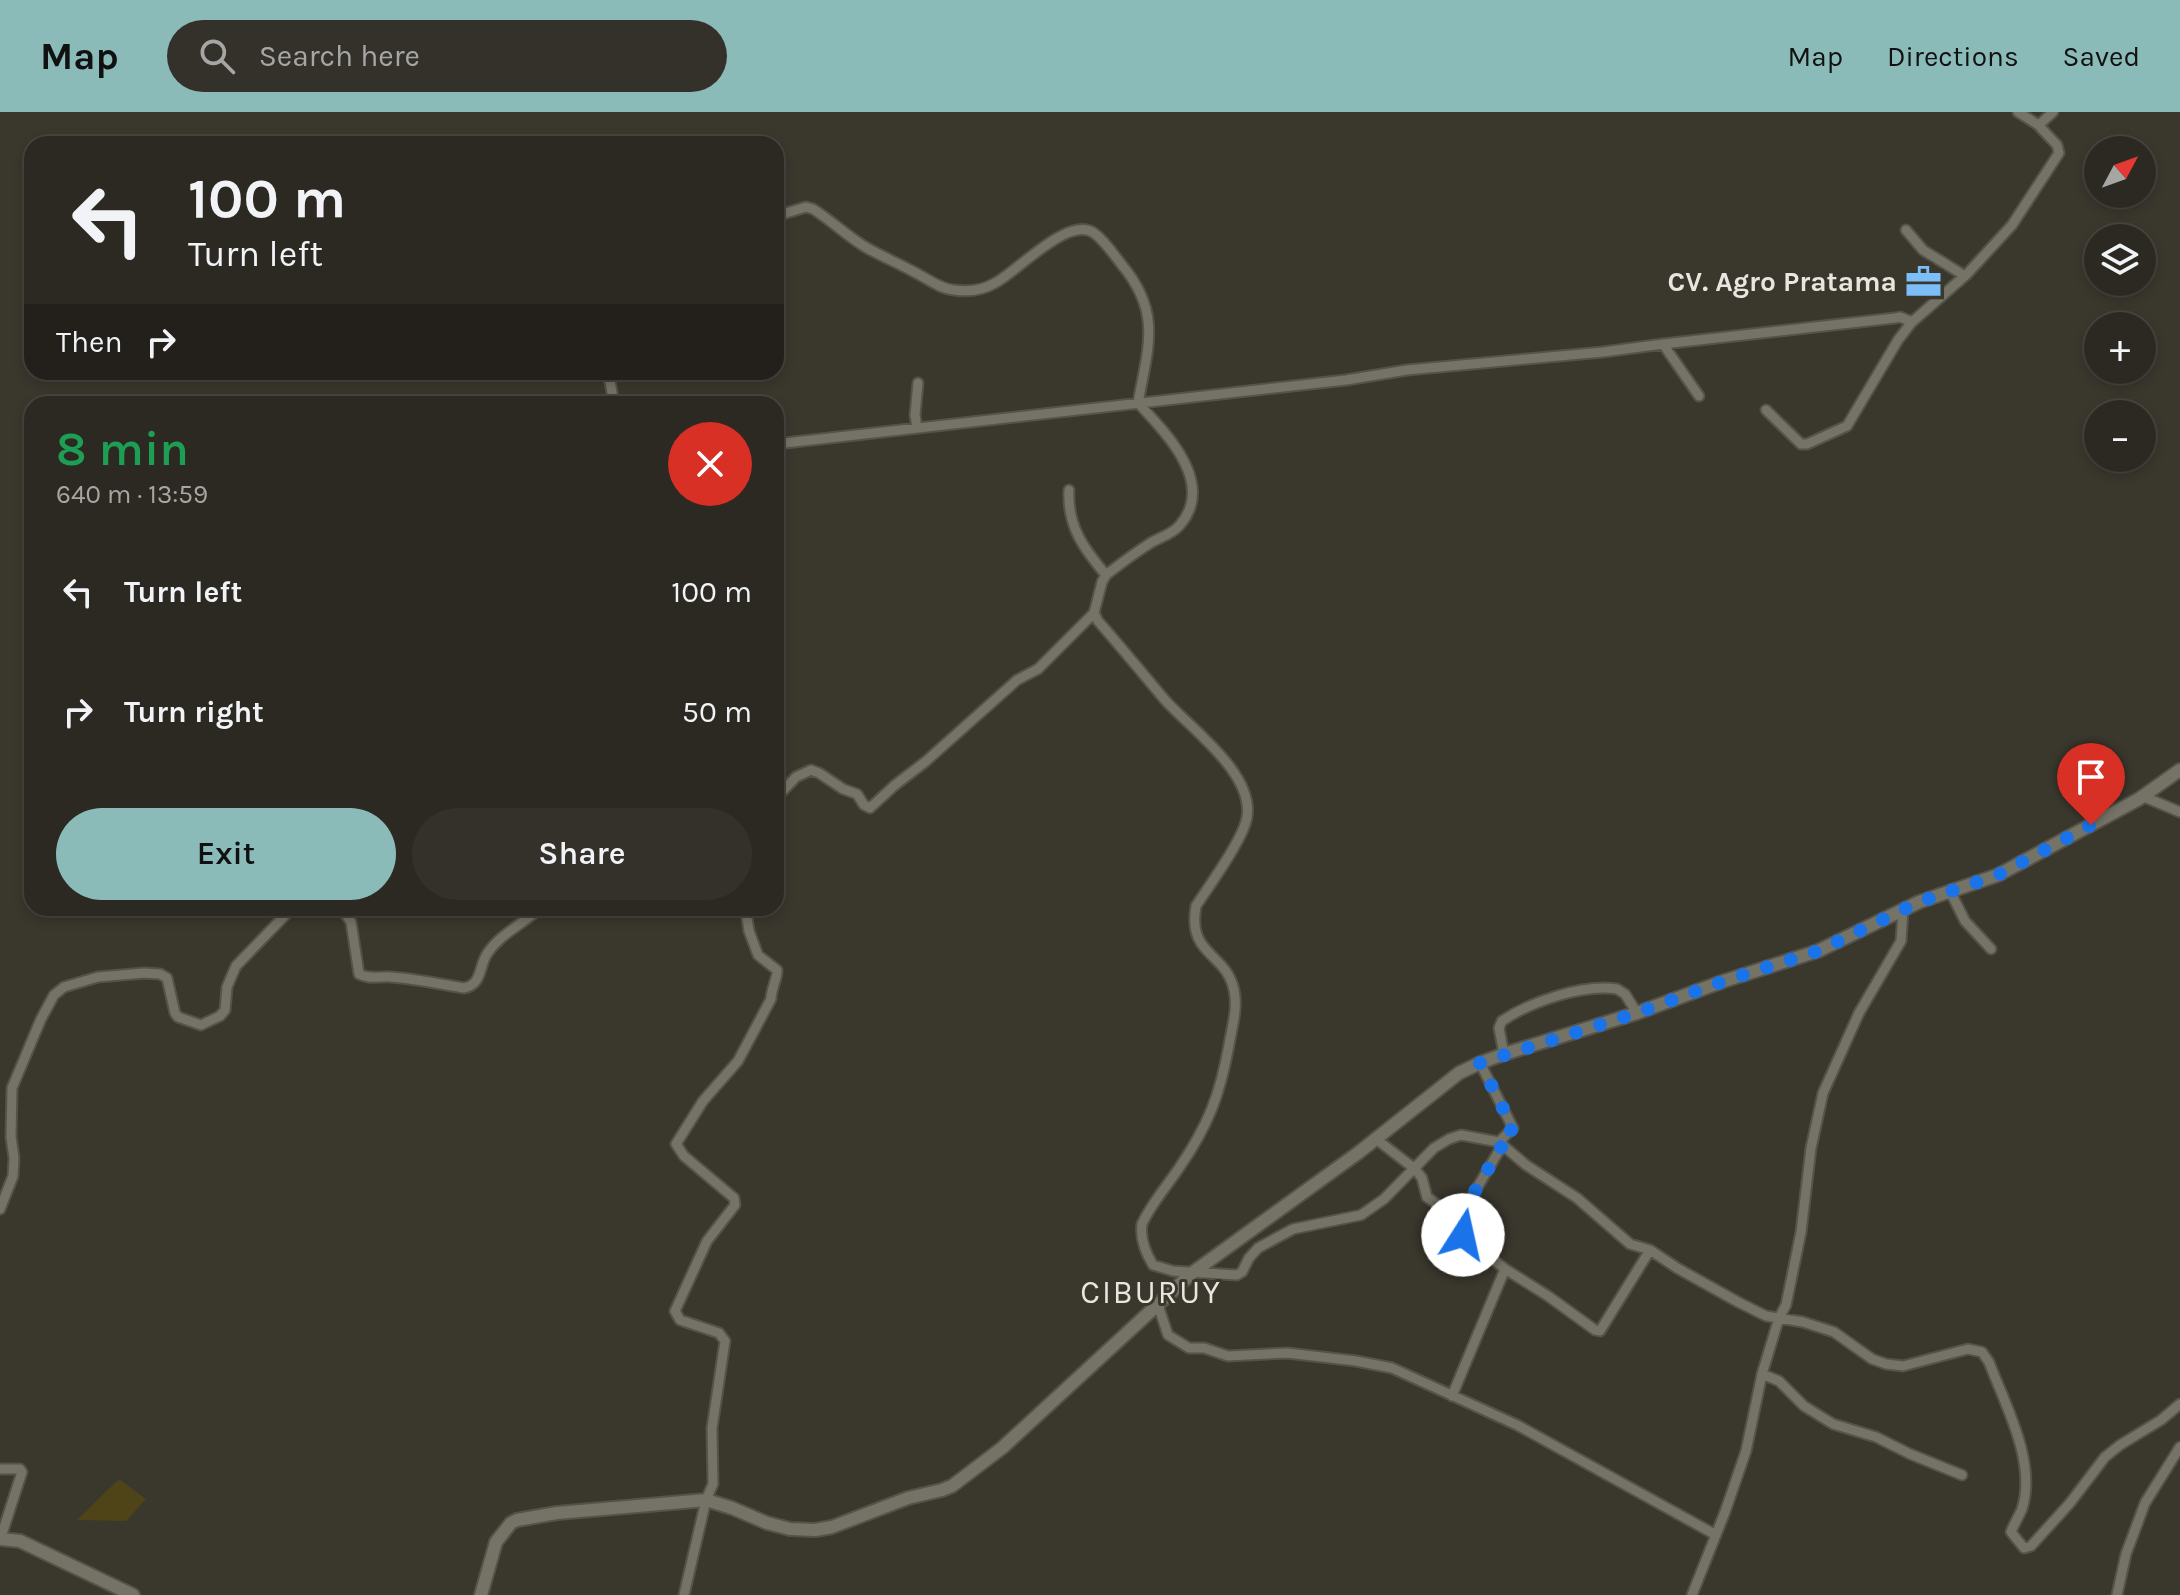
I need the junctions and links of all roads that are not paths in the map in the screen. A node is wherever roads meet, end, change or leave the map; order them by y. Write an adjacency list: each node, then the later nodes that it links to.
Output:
1 (2018, 112): 3 (street)
2 (2053, 112): 3 (street)
3 (2040, 126): 6 (street)
4 (784, 214): 11 (street)
5 (1906, 230): 6 (street)
6 (1965, 276): 7 (street)
7 (1912, 322): 8 (street); 12 (street)
8 (1663, 344): 10 (street); 11 (street)
9 (918, 383): 13 (street)
10 (1699, 396)
11 (1138, 403): 13 (street); 16 (street)
12 (1766, 410)
13 (917, 428): 14 (street)
14 (784, 443)
15 (1069, 490): 16 (street)
16 (1106, 575): 17 (street)
17 (1094, 613): 19 (street); 41 (street)
18 (2180, 770): 20 (street)
19 (784, 790)
20 (2142, 796): 21 (street); 22 (street)
21 (2180, 812)
22 (1950, 891): 23 (street); 28 (street)
23 (1903, 911): 29 (street); 43 (street)
24 (284, 916): 34 (street)
25 (347, 916): 26 (street)
26 (531, 916)
27 (748, 916): 50 (street)
28 (1991, 949)
29 (1637, 1013): 30 (street); 30 (street)
30 (1504, 1054): 31 (street)
31 (1480, 1063): 32 (street); 33 (street)
32 (1376, 1139): 36 (street); 41 (street)
33 (1501, 1143): 36 (street); 38 (street); 39 (street)
34 (12, 1144): 35 (street); 37 (street)
35 (0, 1148)
36 (1415, 1169): 38 (street); 41 (street)
37 (0, 1209)
38 (1458, 1220): 40 (street)
39 (1650, 1250): 40 (street); 43 (street)
40 (1505, 1269): 45 (street)
41 (1192, 1273): 42 (street)
42 (1158, 1305): 45 (street); 50 (street)
43 (1779, 1318): 44 (street); 46 (street)
44 (1762, 1374): 49 (street); 51 (street)
45 (1452, 1396): 51 (street)
46 (2180, 1404)
47 (2180, 1447): 57 (street)
48 (0, 1469): 52 (street)
49 (1962, 1475)
50 (706, 1500): 54 (street); 55 (street)
51 (1716, 1535): 56 (street)
52 (0, 1540): 53 (street)
53 (133, 1595)
54 (481, 1595)
55 (684, 1595)
56 (1692, 1595)
57 (2117, 1595)

